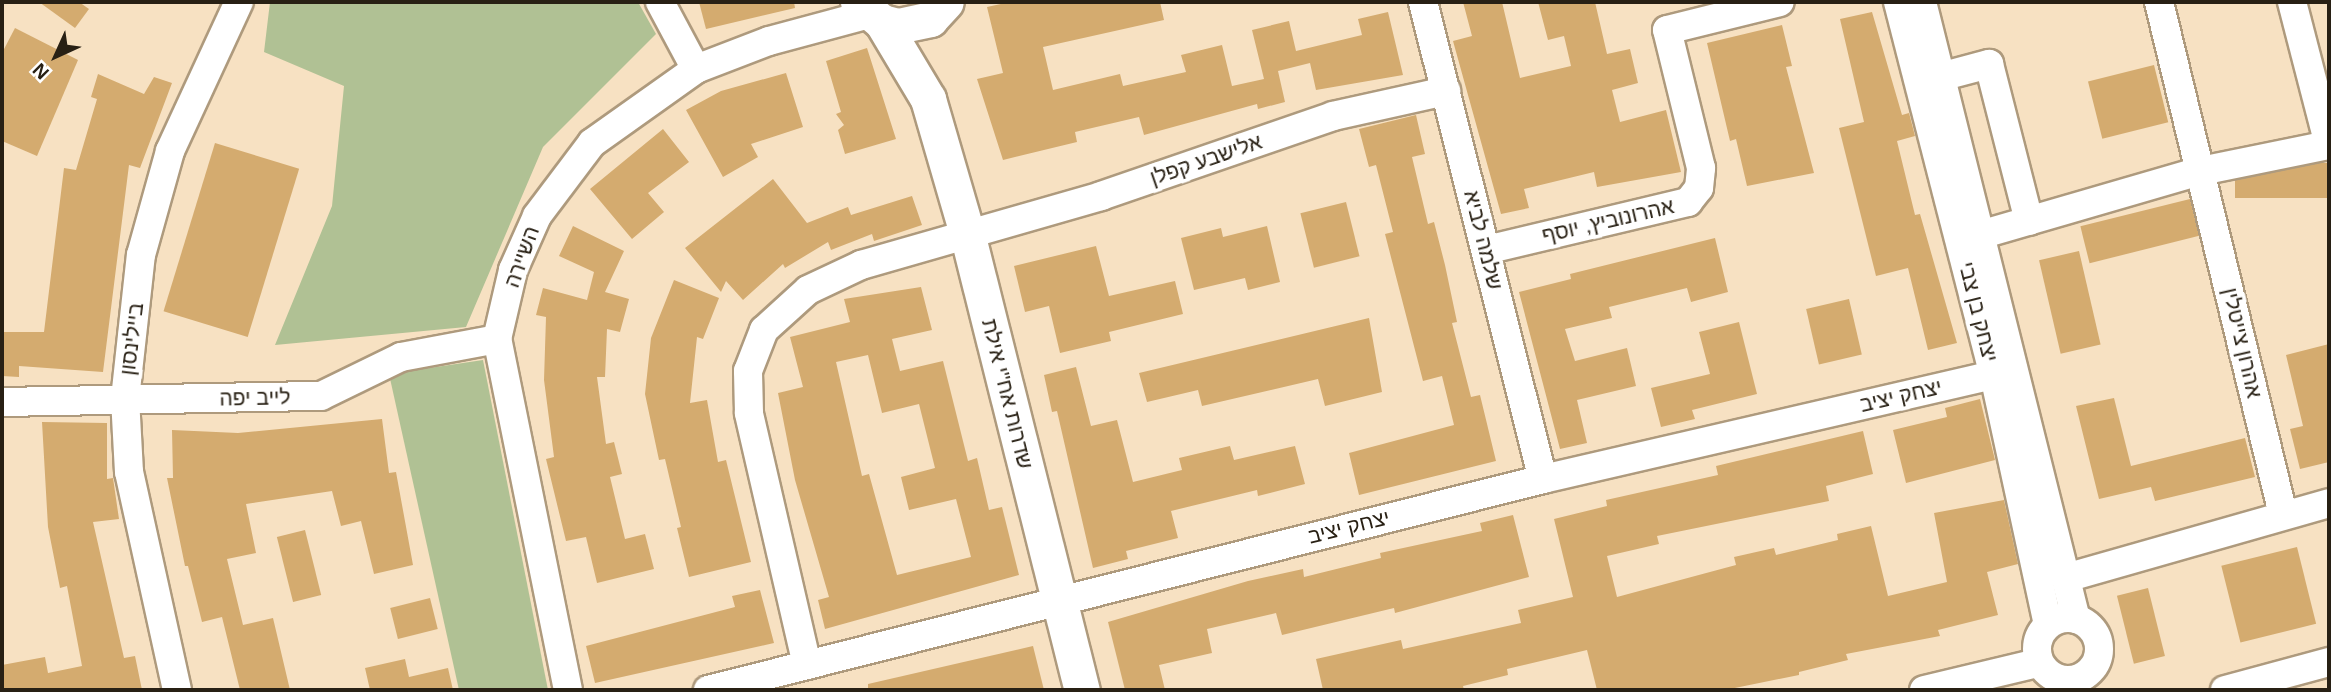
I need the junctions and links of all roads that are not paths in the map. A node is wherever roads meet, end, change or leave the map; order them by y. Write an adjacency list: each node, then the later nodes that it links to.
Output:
1 (660, 2): 11 (street)
2 (1423, 2): 13 (street, שלמה לביא)
3 (1780, 2): 19 (street, אהרונוביץ, יוסף)
4 (1898, 2): 21 (street, יצחק בן צבי)
5 (1922, 2): 12 (street, יצחק בן צבי)
6 (2158, 2): 15 (street, אהרון צייטלין)
7 (2292, 2): 15 (street)
8 (231, 5): 22 (street, ביילינסון)
9 (938, 10): 10 (main road); 14 (main road, שדרות אח"י אילת)
10 (870, 13): 11 (street, השיירה); 14 (main road, שדרות אח"י אילת)
11 (696, 69): 20 (street, השיירה)
12 (1940, 77): 16 (street); 18 (street, יצחק בן צבי)
13 (1446, 91): 17 (street, אלישבע קפלן); 19 (street, שלמה לביא)
14 (928, 99): 17 (main road, שדרות אח"י אילת)
15 (2201, 171): 16 (street); 26 (street, אהרון צייטלין)
16 (2029, 221): 18 (street)
17 (967, 233): 28 (main road, שדרות אח"י אילת); 33 (street, אלישבע קפלן)
18 (1980, 235): 27 (street, יצחק בן צבי)
19 (1486, 250): 24 (street, שלמה לביא)
20 (497, 339): 22 (street, לייב יפה); 36 (street, השיירה)
21 (1994, 375): 24 (street, יצחק יציב); 30 (street, יצחק בן צבי)
22 (125, 399): 23 (street, לייב יפה); 35 (street, ביילינסון)
23 (2, 402)
24 (1543, 479): 28 (street, יצחק יציב)
25 (2329, 503): 26 (street)
26 (2283, 514): 27 (street)
27 (2066, 578): 29 (street, יצחק בן צבי)
28 (1059, 601): 33 (street, יצחק יציב); 38 (main road, שדרות אח"י אילת)
29 (2076, 619): 30 (street); 34 (street)
30 (2048, 624): 32 (street)
31 (2329, 662): 40 (street)
32 (2037, 663): 34 (street); 39 (street)
33 (807, 665): 37 (street, יצחק יציב)
34 (2086, 681)
35 (177, 690)
36 (568, 690)
37 (708, 690)
38 (1082, 690)
39 (1924, 690)
40 (2225, 690)

